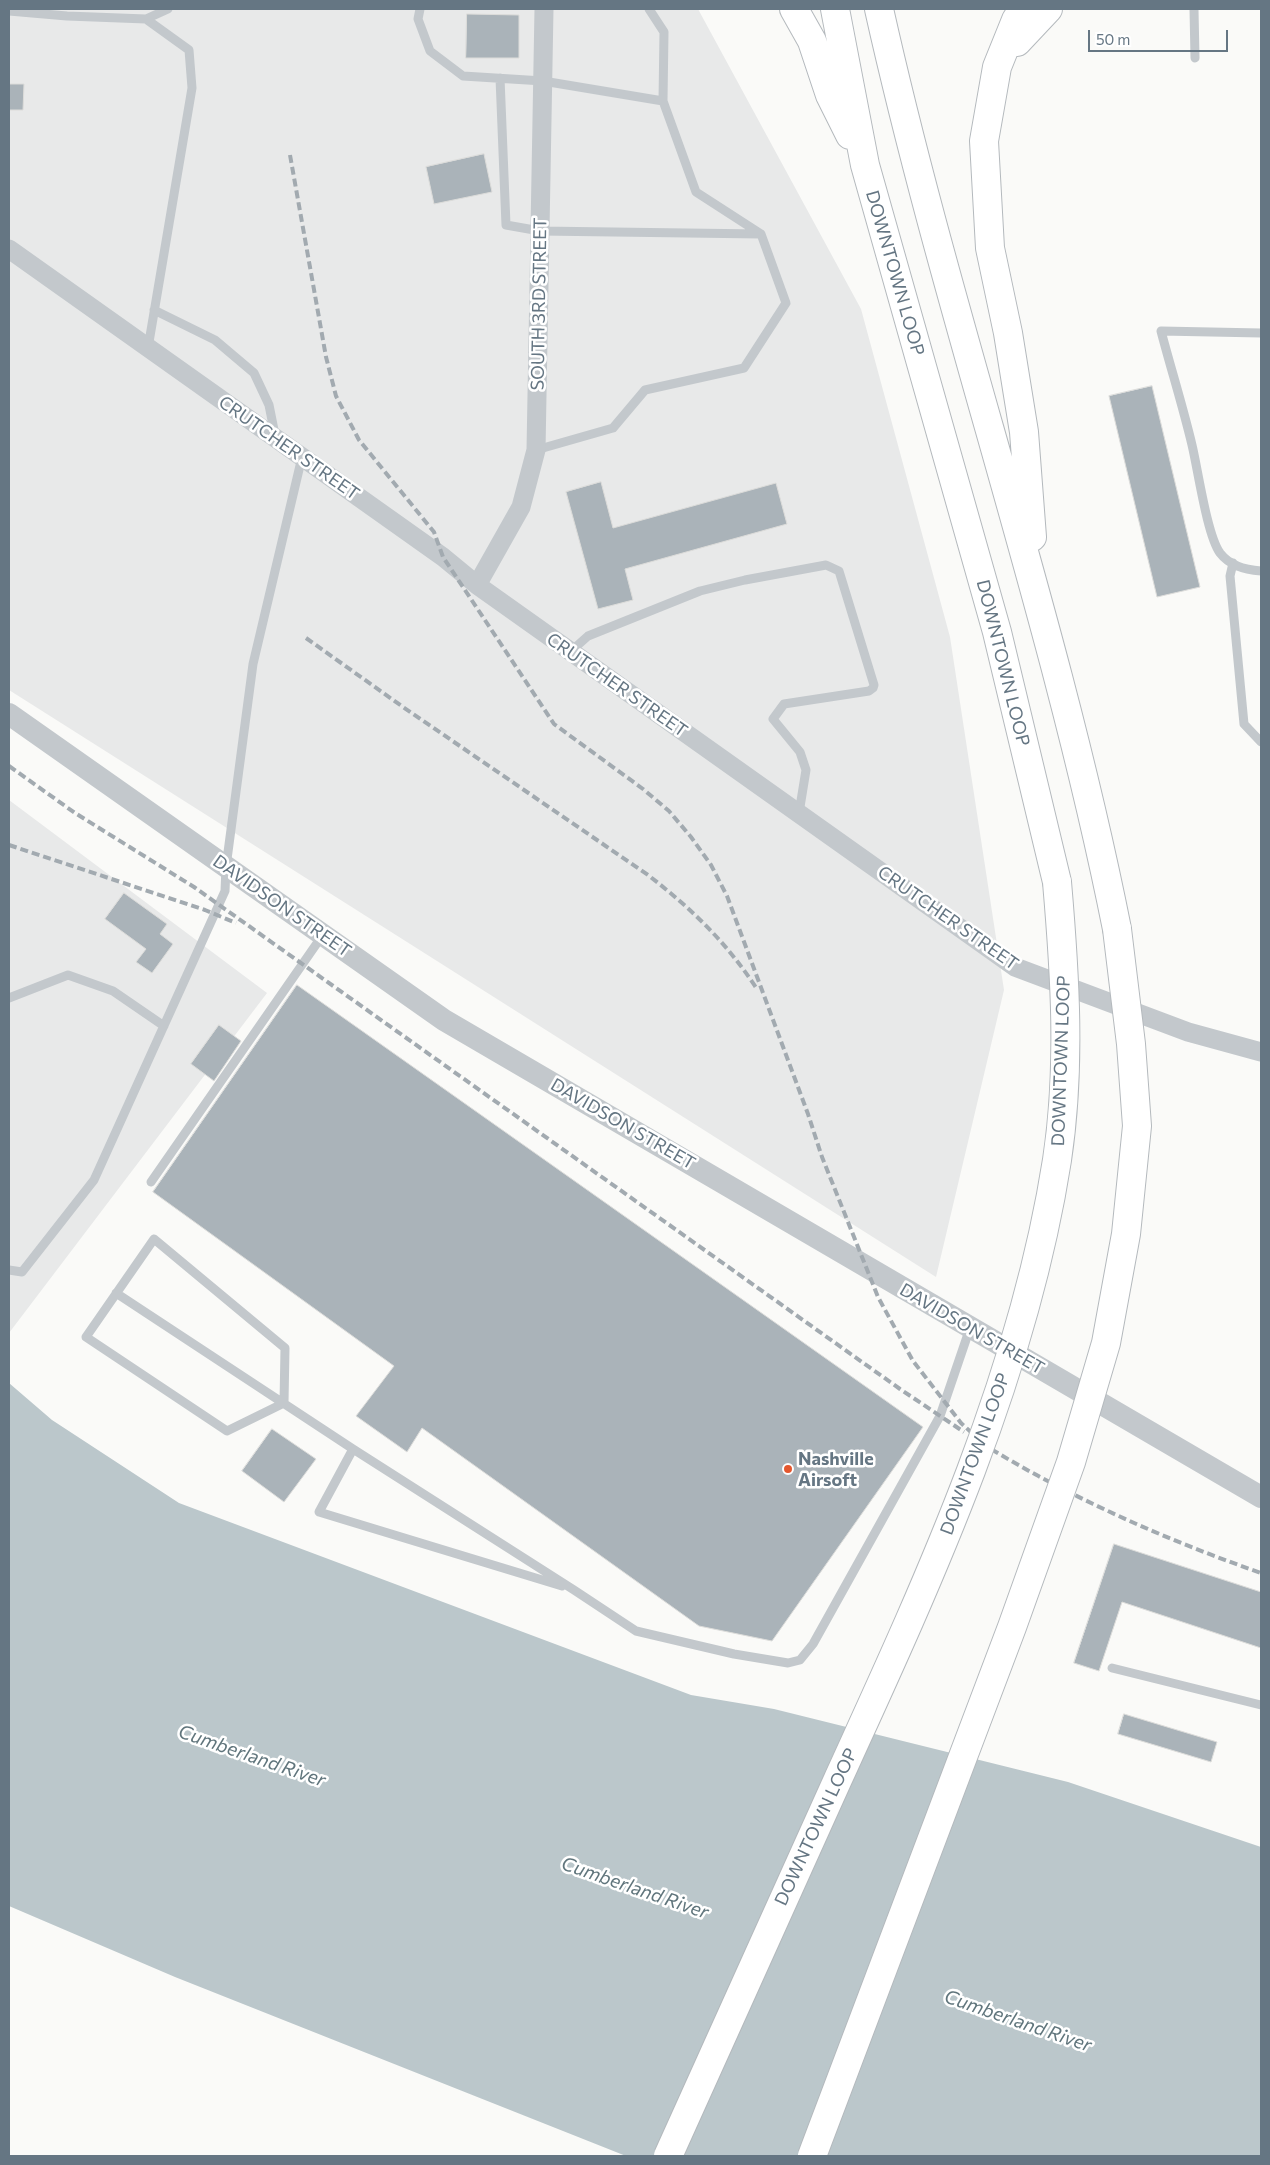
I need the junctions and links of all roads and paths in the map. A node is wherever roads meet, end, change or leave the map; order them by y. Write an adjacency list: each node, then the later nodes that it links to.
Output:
1 (168, 9): 12 (lane)
2 (420, 9): 15 (lane)
3 (544, 9): 16 (street, SOUTH 3RD STREET)
4 (650, 9): 17 (lane)
5 (794, 9): 18 (highway)
6 (835, 9): 18 (highway, DOWNTOWN LOOP)
7 (879, 9): 31 (highway)
8 (1023, 9): 14 (highway)
9 (1048, 9): 14 (highway)
10 (1194, 9): 13 (lane)
11 (9, 11): 12 (lane)
12 (146, 19): 22 (lane)
13 (1195, 58)
14 (997, 67): 31 (highway)
15 (500, 78): 16 (lane); 19 (lane)
16 (543, 81): 17 (lane); 19 (street, SOUTH 3RD STREET)
17 (663, 101): 20 (lane)
18 (865, 165): 51 (highway, DOWNTOWN LOOP, bridge)
19 (540, 231): 20 (lane); 26 (street, SOUTH 3RD STREET)
20 (761, 234): 26 (lane)
21 (9, 250): 24 (street, CRUTCHER STREET)
22 (154, 310): 24 (lane); 25 (lane)
23 (1261, 334): 28 (lane)
24 (148, 348): 25 (street, CRUTCHER STREET)
25 (276, 439): 27 (street, CRUTCHER STREET)
26 (536, 450): 30 (street, SOUTH 3RD STREET)
27 (302, 457): 30 (street, CRUTCHER STREET); 36 (lane)
28 (1233, 564): 29 (lane); 34 (lane)
29 (1261, 571)
30 (477, 585): 32 (street, CRUTCHER STREET)
31 (1036, 599): 52 (highway, bridge)
32 (570, 652): 35 (street, CRUTCHER STREET); 35 (lane)
33 (9, 714): 36 (street, DAVIDSON STREET)
34 (1261, 742)
35 (799, 814): 40 (street, CRUTCHER STREET)
36 (226, 867): 37 (street, DAVIDSON STREET); 39 (lane)
37 (323, 934): 41 (lane); 44 (street, DAVIDSON STREET)
38 (9, 998): 39 (lane)
39 (164, 1026): 42 (lane)
40 (1261, 1052)
41 (151, 1182)
42 (9, 1270)
43 (116, 1293): 45 (lane); 45 (lane); 45 (lane)
44 (970, 1328): 47 (street, DAVIDSON STREET); 48 (lane)
45 (284, 1403): 46 (lane)
46 (354, 1450): 48 (lane); 48 (lane)
47 (1261, 1497)
48 (574, 1590)
49 (1112, 1668): 50 (lane)
50 (1261, 1705)
51 (668, 2156)
52 (812, 2156)

